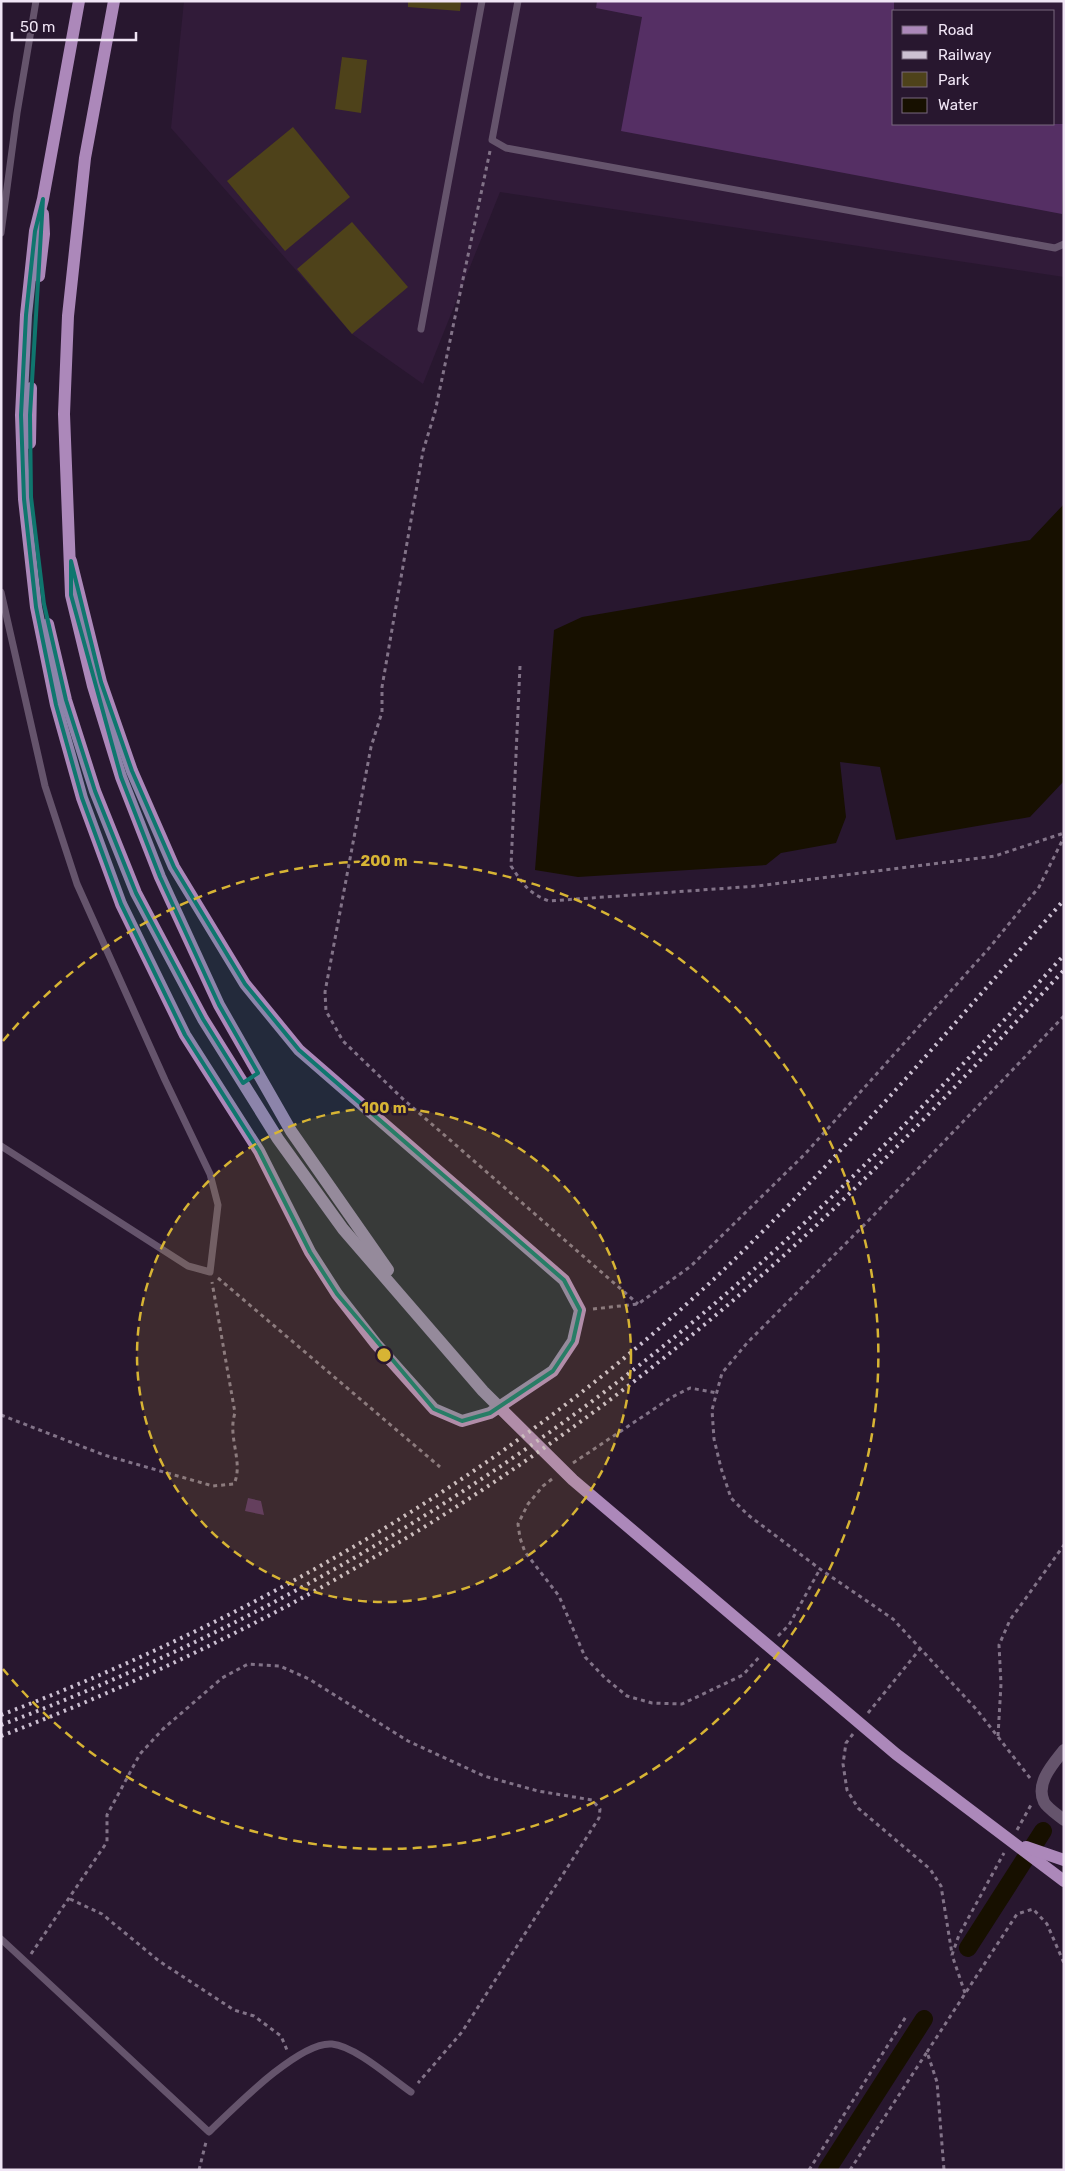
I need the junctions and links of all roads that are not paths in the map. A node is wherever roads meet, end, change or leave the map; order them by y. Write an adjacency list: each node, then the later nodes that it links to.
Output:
1 (36, 1): 7 (lane)
2 (78, 1): 6 (main road)
3 (114, 1): 10 (main road)
4 (482, 1): 9 (lane)
5 (518, 1): 8 (lane)
6 (43, 199): 10 (main road); 13 (main road)
7 (1, 233)
8 (1064, 244)
9 (421, 329)
10 (71, 560): 13 (main road)
11 (1, 592): 12 (lane)
12 (1, 1146)
13 (444, 1347): 16 (main road)
14 (1064, 1750): 15 (street)
15 (1064, 1820)
16 (1012, 1841): 17 (main road); 18 (main road)
17 (1061, 1859)
18 (1064, 1881)
19 (1, 1939): 20 (lane)
20 (411, 2092)

